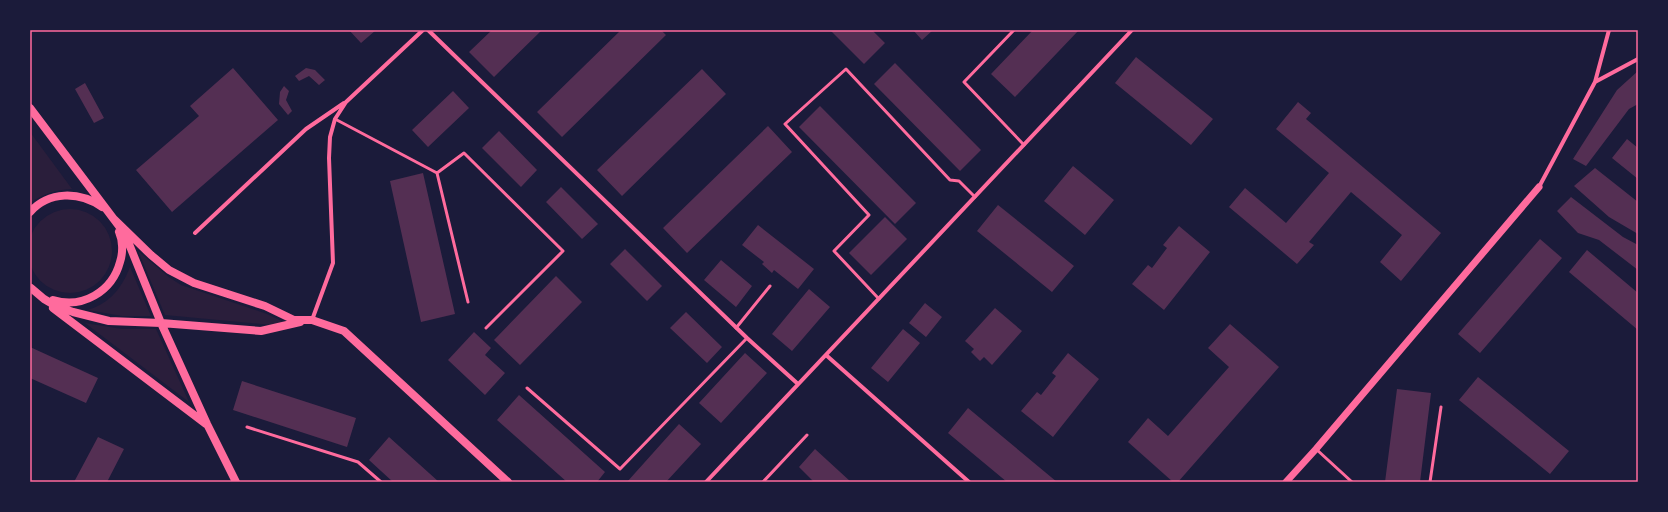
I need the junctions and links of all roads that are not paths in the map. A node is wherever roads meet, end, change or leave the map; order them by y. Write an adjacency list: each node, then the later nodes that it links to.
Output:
1 (423, 30): 8 (street)
2 (428, 30): 25 (street)
3 (1014, 30): 11 (lane)
4 (1132, 30): 11 (street)
5 (1609, 30): 7 (street)
6 (1638, 60): 7 (street)
7 (1595, 82): 13 (street)
8 (346, 102): 10 (street); 17 (street)
9 (30, 108): 16 (main road)
10 (335, 119): 12 (lane); 22 (street)
11 (1024, 145): 14 (street)
12 (437, 173): 21 (lane); 24 (lane)
13 (1539, 187): 34 (street)
14 (975, 197): 20 (street); 20 (lane)
15 (30, 212): 16 (main road)
16 (114, 219): 19 (main road); 22 (main road); 23 (main road)
17 (195, 233)
18 (770, 286): 25 (lane)
19 (30, 287): 23 (main road); 31 (main road)
20 (879, 299): 27 (street)
21 (468, 302)
22 (312, 320): 23 (main road); 38 (main road)
23 (161, 323): 31 (main road)
24 (486, 328)
25 (736, 328): 26 (street)
26 (747, 338): 28 (street); 29 (lane)
27 (826, 354): 28 (street); 41 (street)
28 (798, 384): 35 (street)
29 (527, 388)
30 (1442, 407): 44 (lane)
31 (207, 424): 36 (main road)
32 (247, 427): 37 (lane)
33 (807, 435): 40 (lane)
34 (1316, 449): 42 (street); 43 (lane)
35 (707, 480): 39 (lane)
36 (236, 482)
37 (381, 482)
38 (508, 482)
39 (713, 482)
40 (763, 482)
41 (969, 482)
42 (1286, 482)
43 (1352, 482)
44 (1430, 482)

